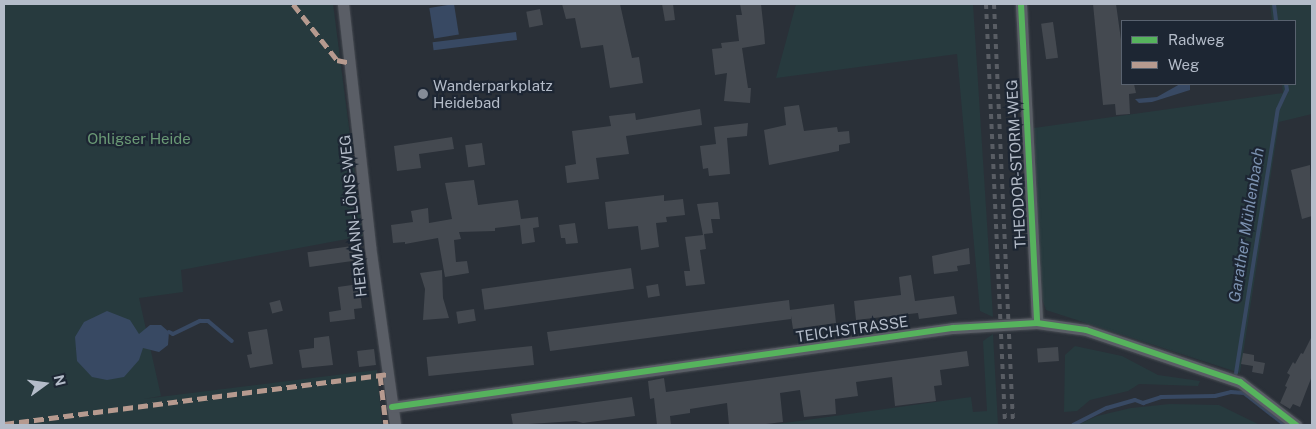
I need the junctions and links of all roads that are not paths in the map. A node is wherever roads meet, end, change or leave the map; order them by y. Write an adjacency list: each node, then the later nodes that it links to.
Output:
1 (343, 4): 4 (street, HERMANN-LÖNS-WEG)
2 (1020, 4): 3 (street, THEODOR-STORM-WEG)
3 (1037, 323): 4 (street, TEICHSTRASSE); 6 (street, TEICHSTRASSE)
4 (392, 407): 5 (street, HERMANN-LÖNS-WEG)
5 (395, 425)
6 (1296, 425)

